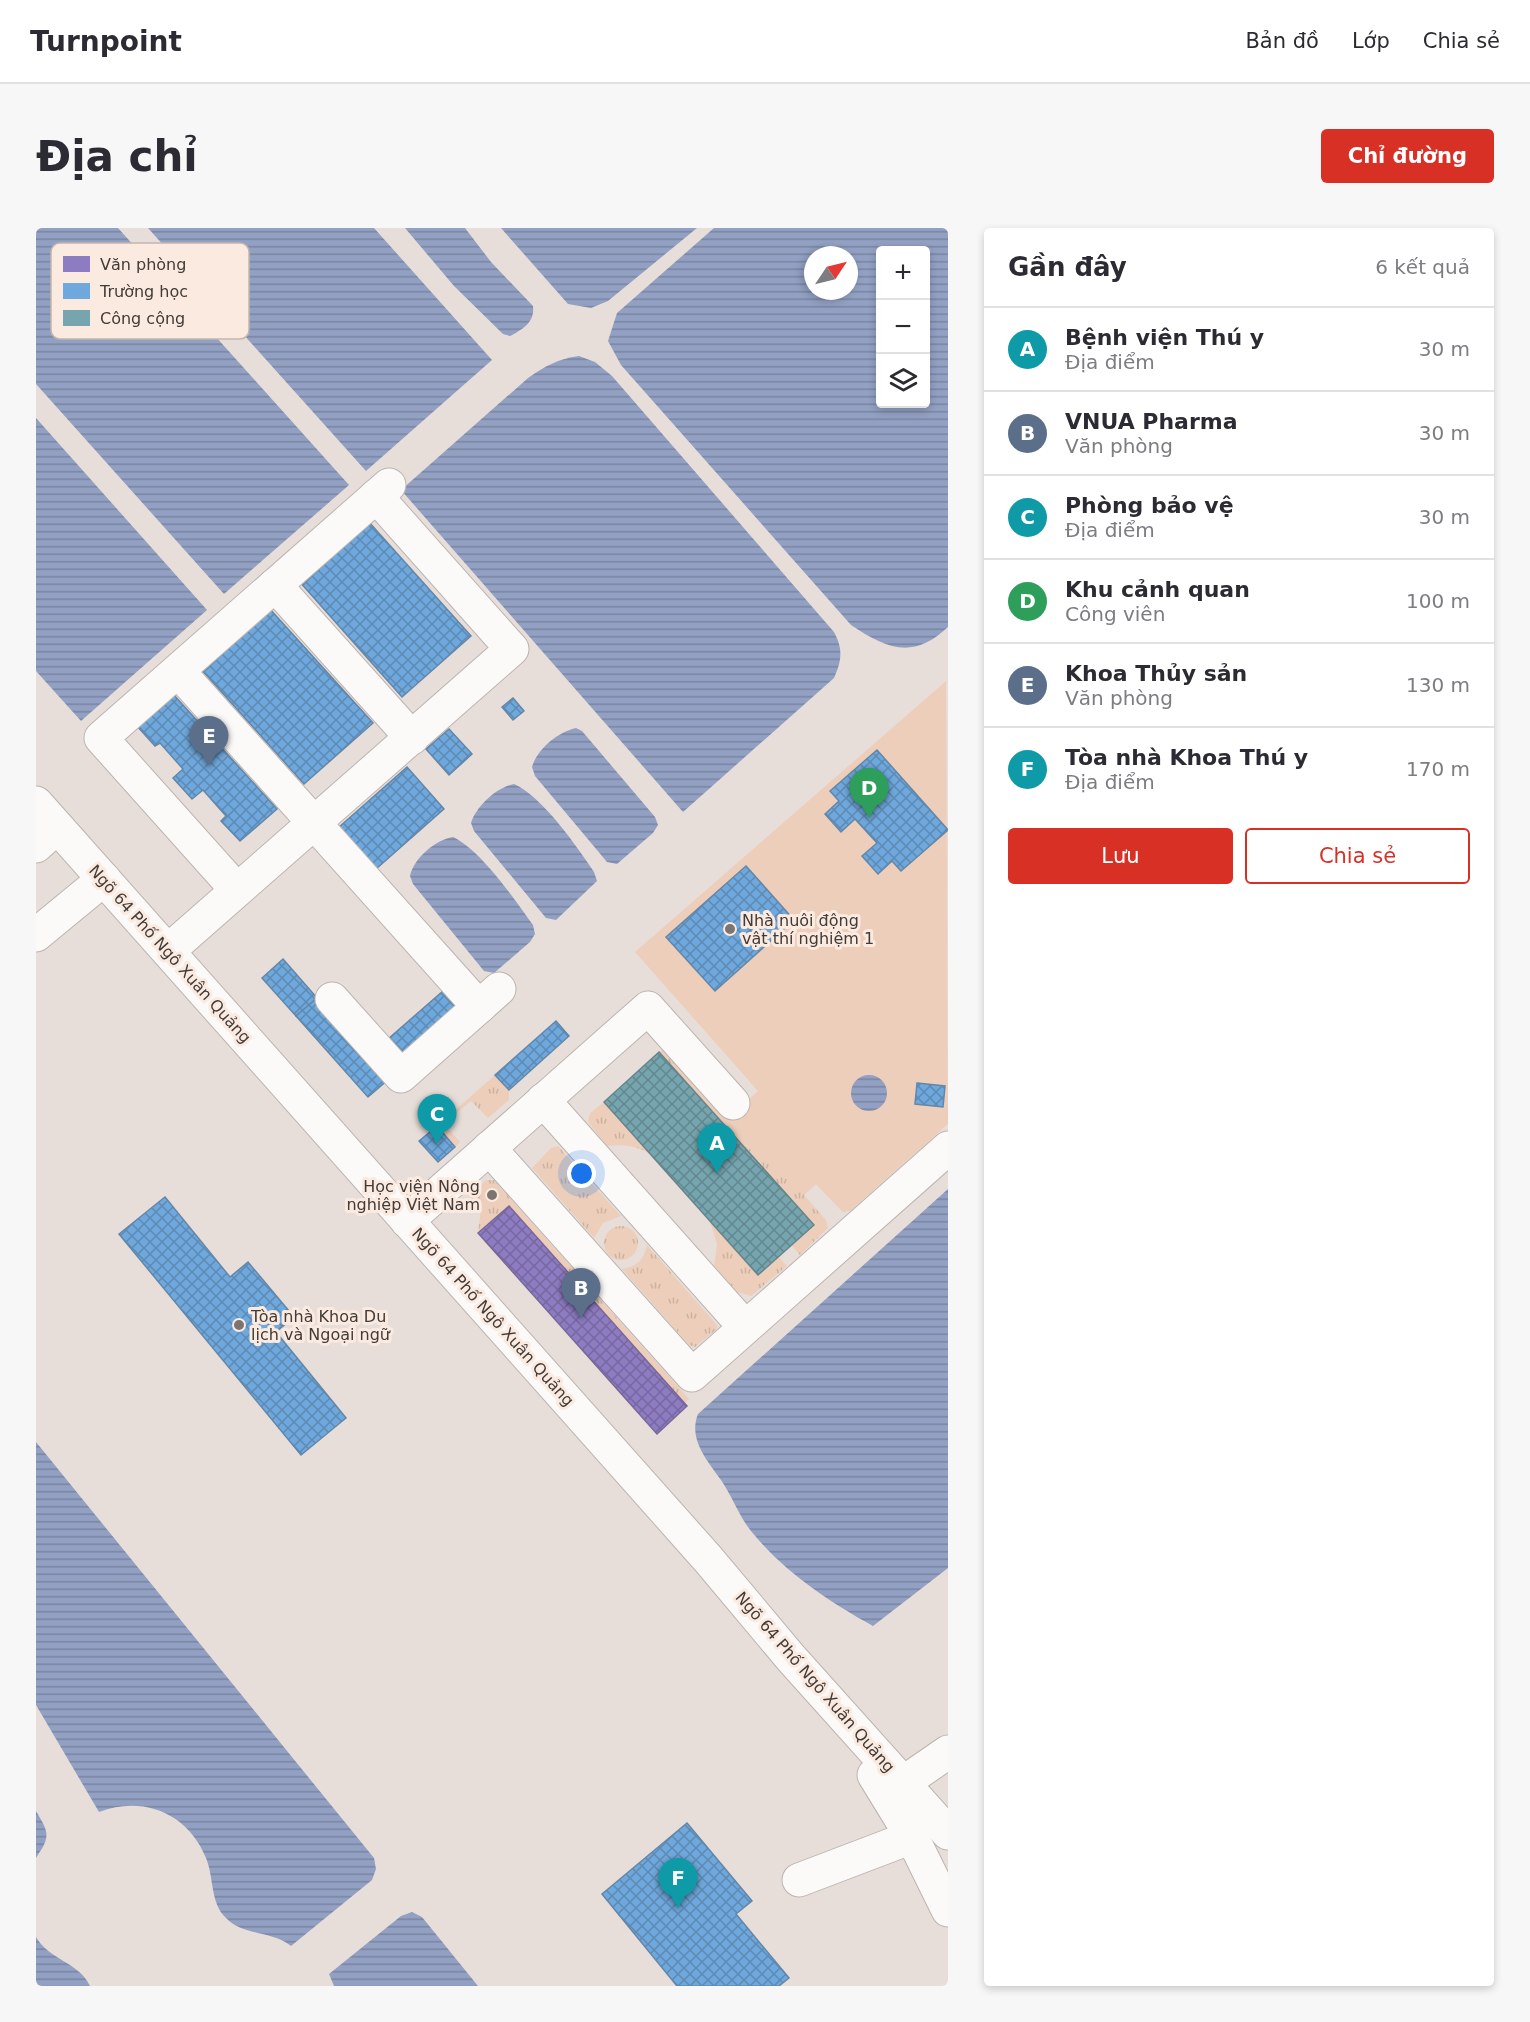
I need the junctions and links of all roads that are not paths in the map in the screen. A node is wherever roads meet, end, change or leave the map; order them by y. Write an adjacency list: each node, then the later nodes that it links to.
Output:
1 (275, 585): 2 (street); 3 (street); 3 (street)
2 (177, 670): 5 (street); 8 (street)
3 (412, 738): 5 (street)
4 (36, 803): 6 (street, Ngõ 64 Phố Ngô Xuân Quảng)
5 (314, 823): 8 (street); 11 (street)
6 (47, 836): 7 (street, Ngõ 64 Phố Ngô Xuân Quảng)
7 (104, 879): 9 (street); 10 (street, Ngõ 64 Phố Ngô Xuân Quảng)
8 (237, 890): 10 (street)
9 (36, 935)
10 (168, 951): 16 (street, Ngõ 64 Phố Ngô Xuân Quảng)
11 (332, 999)
12 (543, 1100): 13 (street); 14 (street); 17 (street)
13 (733, 1103)
14 (489, 1148): 16 (street); 17 (street)
15 (948, 1148): 17 (street)
16 (407, 1221): 18 (street, Ngõ 64 Phố Ngô Xuân Quảng)
17 (746, 1327)
18 (791, 1658): 20 (street, Ngõ 64 Phố Ngô Xuân Quảng); 22 (street)
19 (948, 1752): 20 (street)
20 (903, 1783): 21 (street, Ngõ 64 Phố Ngô Xuân Quảng)
21 (948, 1833)
22 (912, 1837): 23 (street); 24 (street)
23 (799, 1880)
24 (948, 1910)

